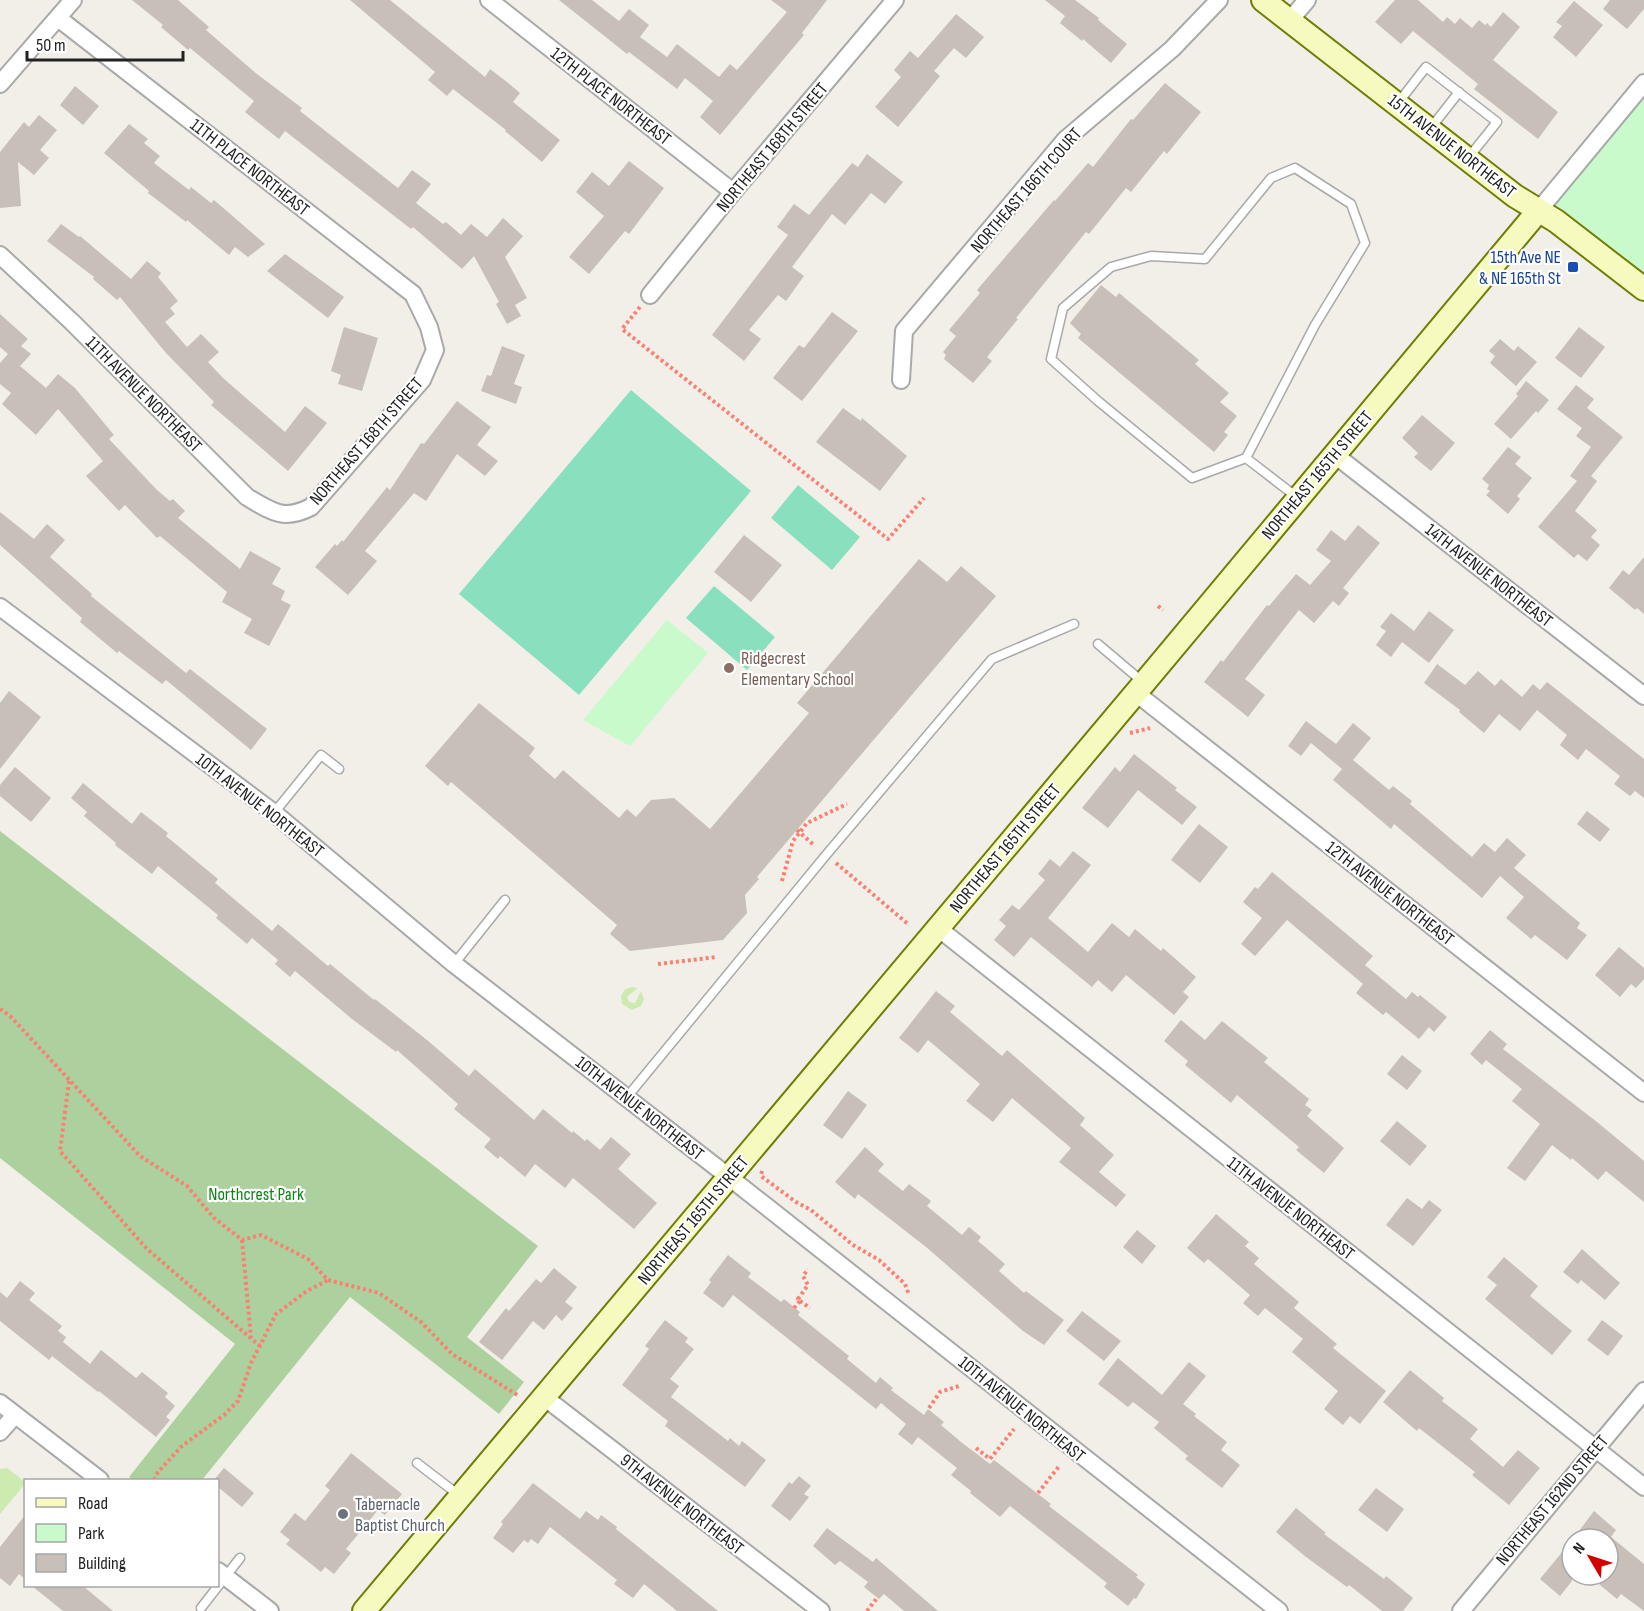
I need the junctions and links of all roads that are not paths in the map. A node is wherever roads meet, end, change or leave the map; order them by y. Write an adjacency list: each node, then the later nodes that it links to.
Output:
1 (73, 0): 7 (street)
2 (489, 0): 15 (street, 12TH PLACE NORTHEAST)
3 (895, 0): 15 (street, NORTHEAST 168TH STREET)
4 (1219, 0): 21 (street, NORTHEAST 166TH COURT)
5 (1263, 0): 8 (street, 15TH AVENUE NORTHEAST)
6 (1307, 0): 8 (street)
7 (58, 18): 10 (street); 20 (street, 11TH PLACE NORTHEAST)
8 (1290, 20): 12 (street, 15TH AVENUE NORTHEAST)
9 (1644, 83): 16 (street, NORTHEAST 165TH STREET)
10 (0, 84)
11 (1459, 92): 12 (lane); 13 (lane); 14 (lane)
12 (1397, 104): 13 (street, 15TH AVENUE NORTHEAST)
13 (1430, 129): 14 (street, 15TH AVENUE NORTHEAST)
14 (1467, 159): 16 (street, 15TH AVENUE NORTHEAST)
15 (733, 192): 19 (street, NORTHEAST 168TH STREET)
16 (1539, 210): 18 (street, 15TH AVENUE NORTHEAST); 22 (street, NORTHEAST 165TH STREET)
17 (0, 255): 25 (street, 11TH AVENUE NORTHEAST)
18 (1644, 289)
19 (650, 295)
20 (429, 327): 25 (street, NORTHEAST 168TH STREET)
21 (901, 380)
22 (1335, 454): 24 (street, NORTHEAST 165TH STREET); 30 (street, 14TH AVENUE NORTHEAST)
23 (1246, 458): 23 (lane); 24 (lane)
24 (1298, 498): 29 (street, NORTHEAST 165TH STREET)
25 (296, 515)
26 (0, 608): 32 (street, 10TH AVENUE NORTHEAST)
27 (1074, 624): 37 (lane)
28 (1098, 644): 29 (lane)
29 (1140, 688): 34 (street, NORTHEAST 165TH STREET); 36 (street, 12TH AVENUE NORTHEAST)
30 (1644, 696)
31 (339, 769): 32 (lane)
32 (274, 813): 35 (street, 10TH AVENUE NORTHEAST)
33 (505, 900): 35 (lane)
34 (938, 928): 38 (street, NORTHEAST 165TH STREET); 44 (street, 11TH AVENUE NORTHEAST)
35 (454, 964): 37 (street, 10TH AVENUE NORTHEAST)
36 (1644, 1093)
37 (627, 1097): 38 (street, 10TH AVENUE NORTHEAST)
38 (729, 1177): 40 (street, NORTHEAST 165TH STREET); 56 (street, 10TH AVENUE NORTHEAST)
39 (1644, 1391): 44 (street, NORTHEAST 162ND STREET)
40 (533, 1398): 48 (street, NORTHEAST 165TH STREET); 55 (street, 9TH AVENUE NORTHEAST)
41 (0, 1403): 42 (street)
42 (15, 1415): 43 (street); 46 (street)
43 (0, 1432)
44 (1594, 1449): 47 (street, 11TH AVENUE NORTHEAST); 57 (street, NORTHEAST 162ND STREET)
45 (417, 1463): 48 (lane)
46 (99, 1479)
47 (1644, 1486)
48 (461, 1496): 54 (street, NORTHEAST 165TH STREET)
49 (240, 1558): 50 (lane)
50 (221, 1574): 53 (street)
51 (213, 1587): 52 (lane)
52 (201, 1608)
53 (270, 1611)
54 (364, 1611)
55 (821, 1611)
56 (1279, 1611)
57 (1461, 1611)

